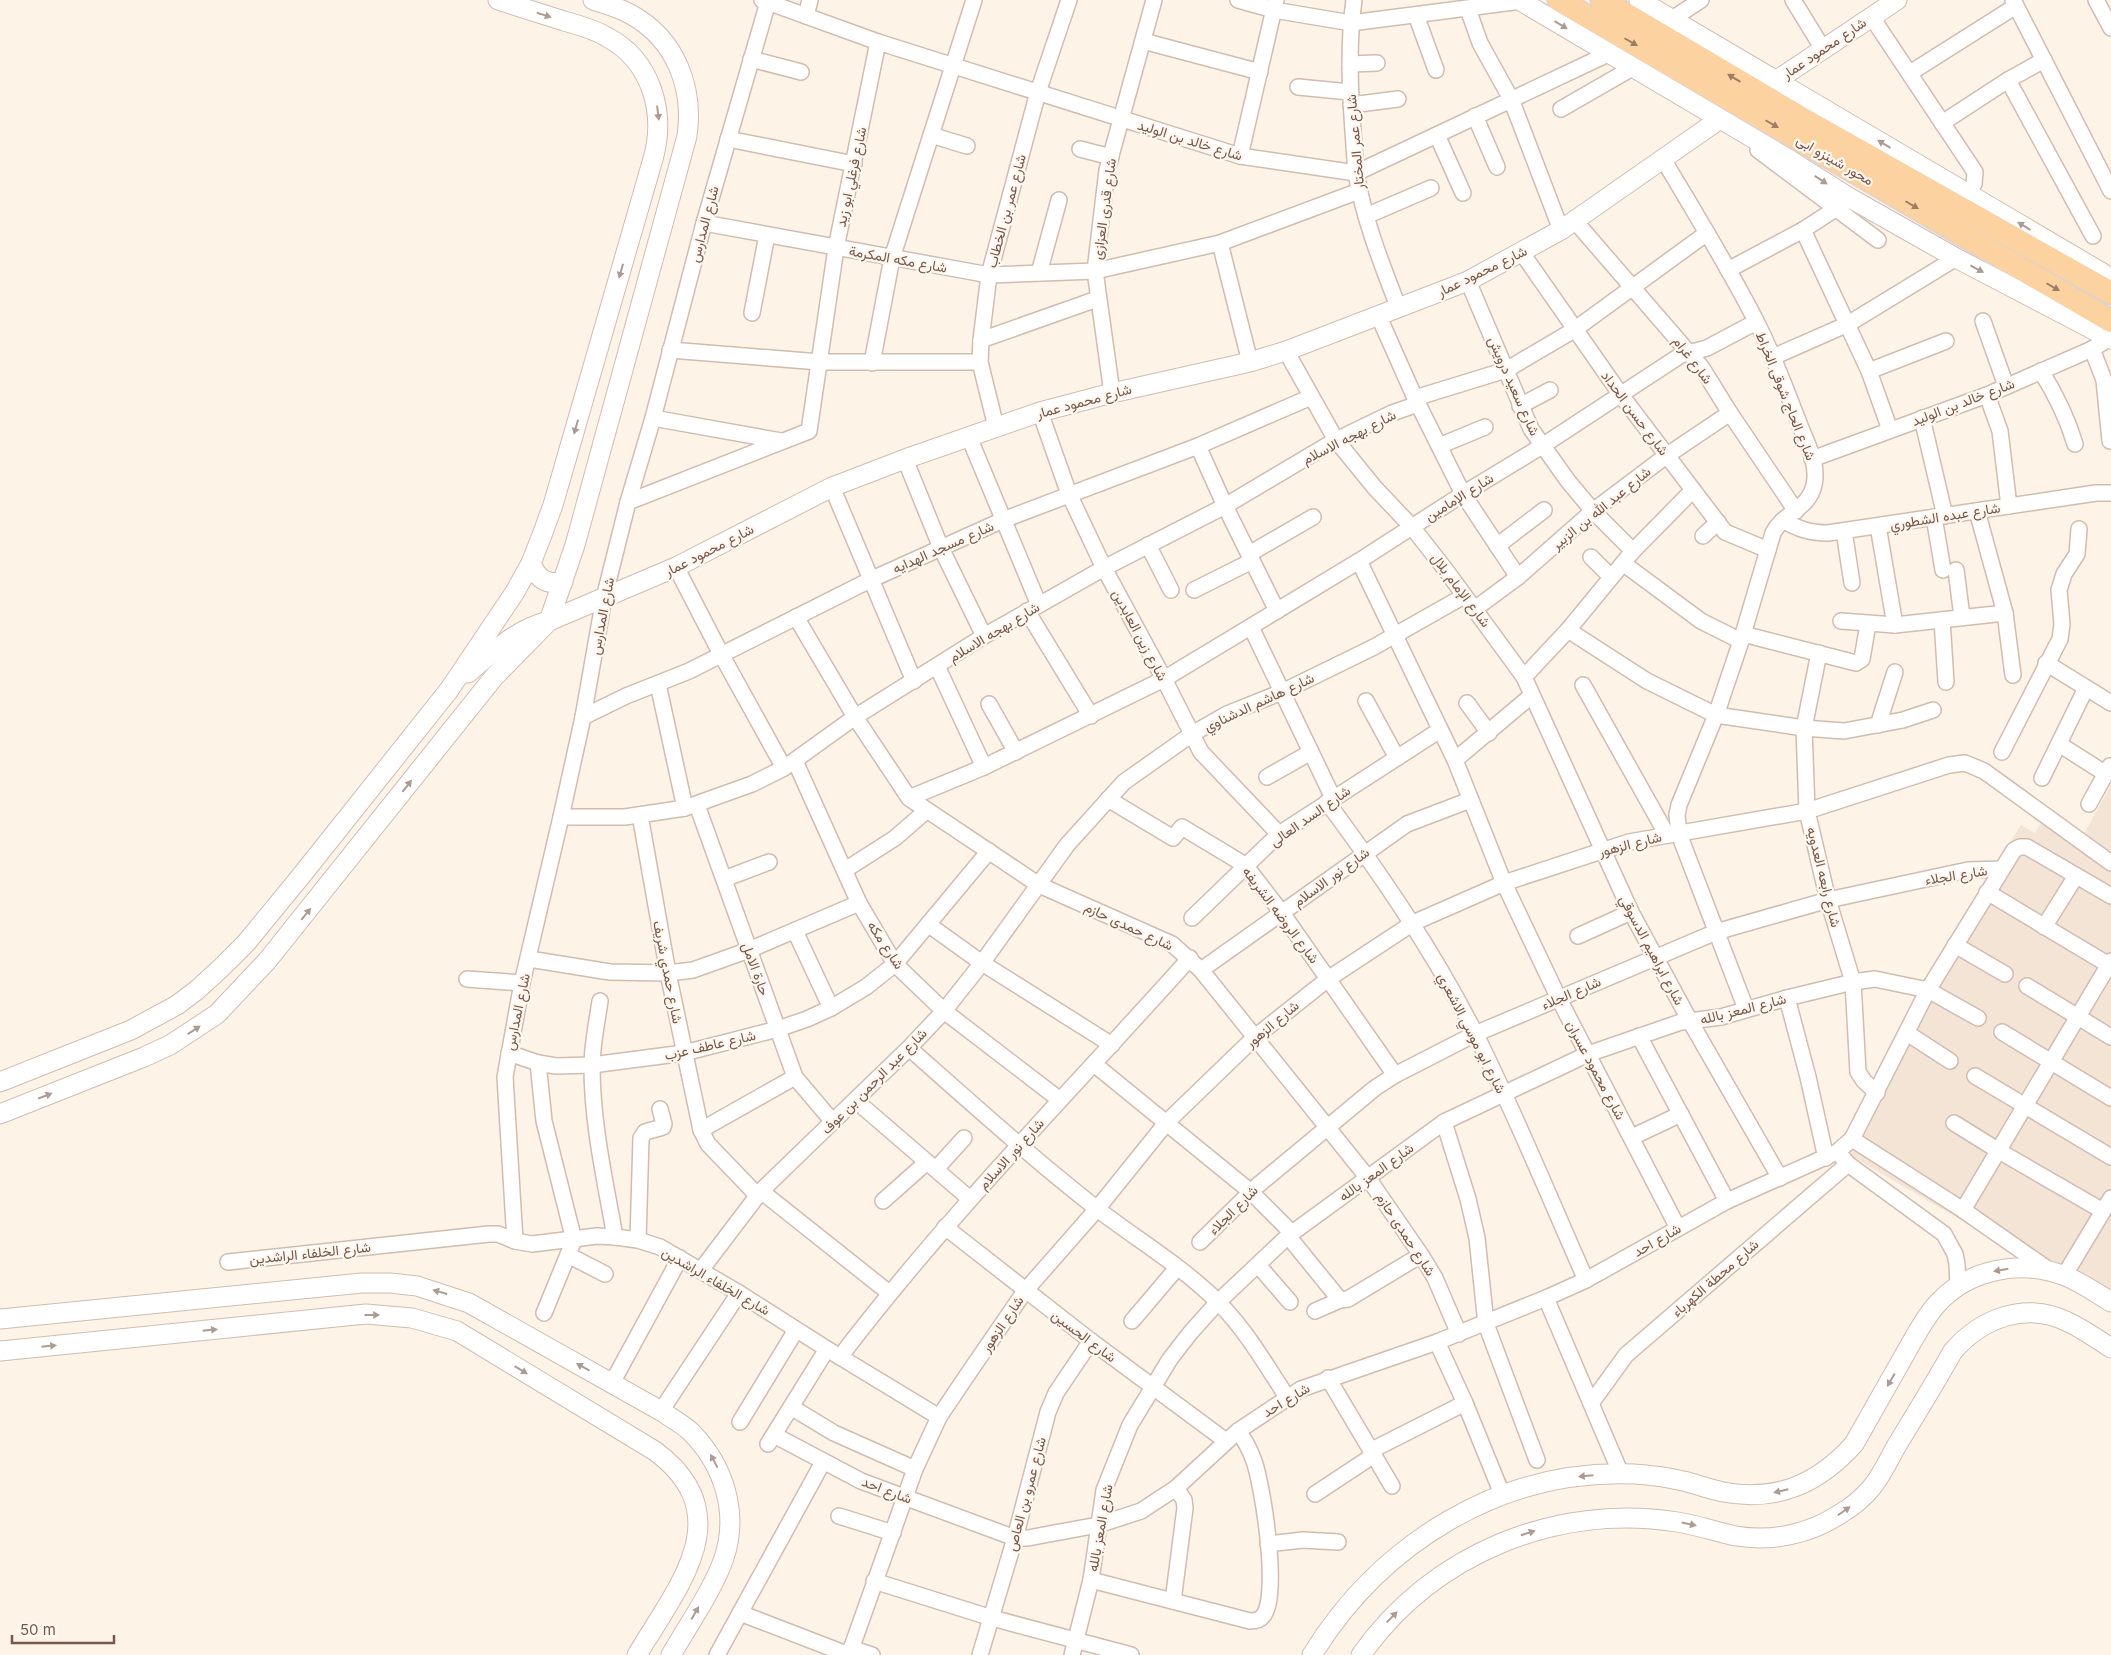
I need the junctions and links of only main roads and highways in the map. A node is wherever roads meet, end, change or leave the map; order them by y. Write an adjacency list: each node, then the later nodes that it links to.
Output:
1 (1559, 0): 4 (main road, محور شينزو ابى, one-way to 4)
2 (1602, 0): 3 (main road, محور شينزو ابى, one-way to 2)
3 (2111, 293)
4 (2111, 321)

